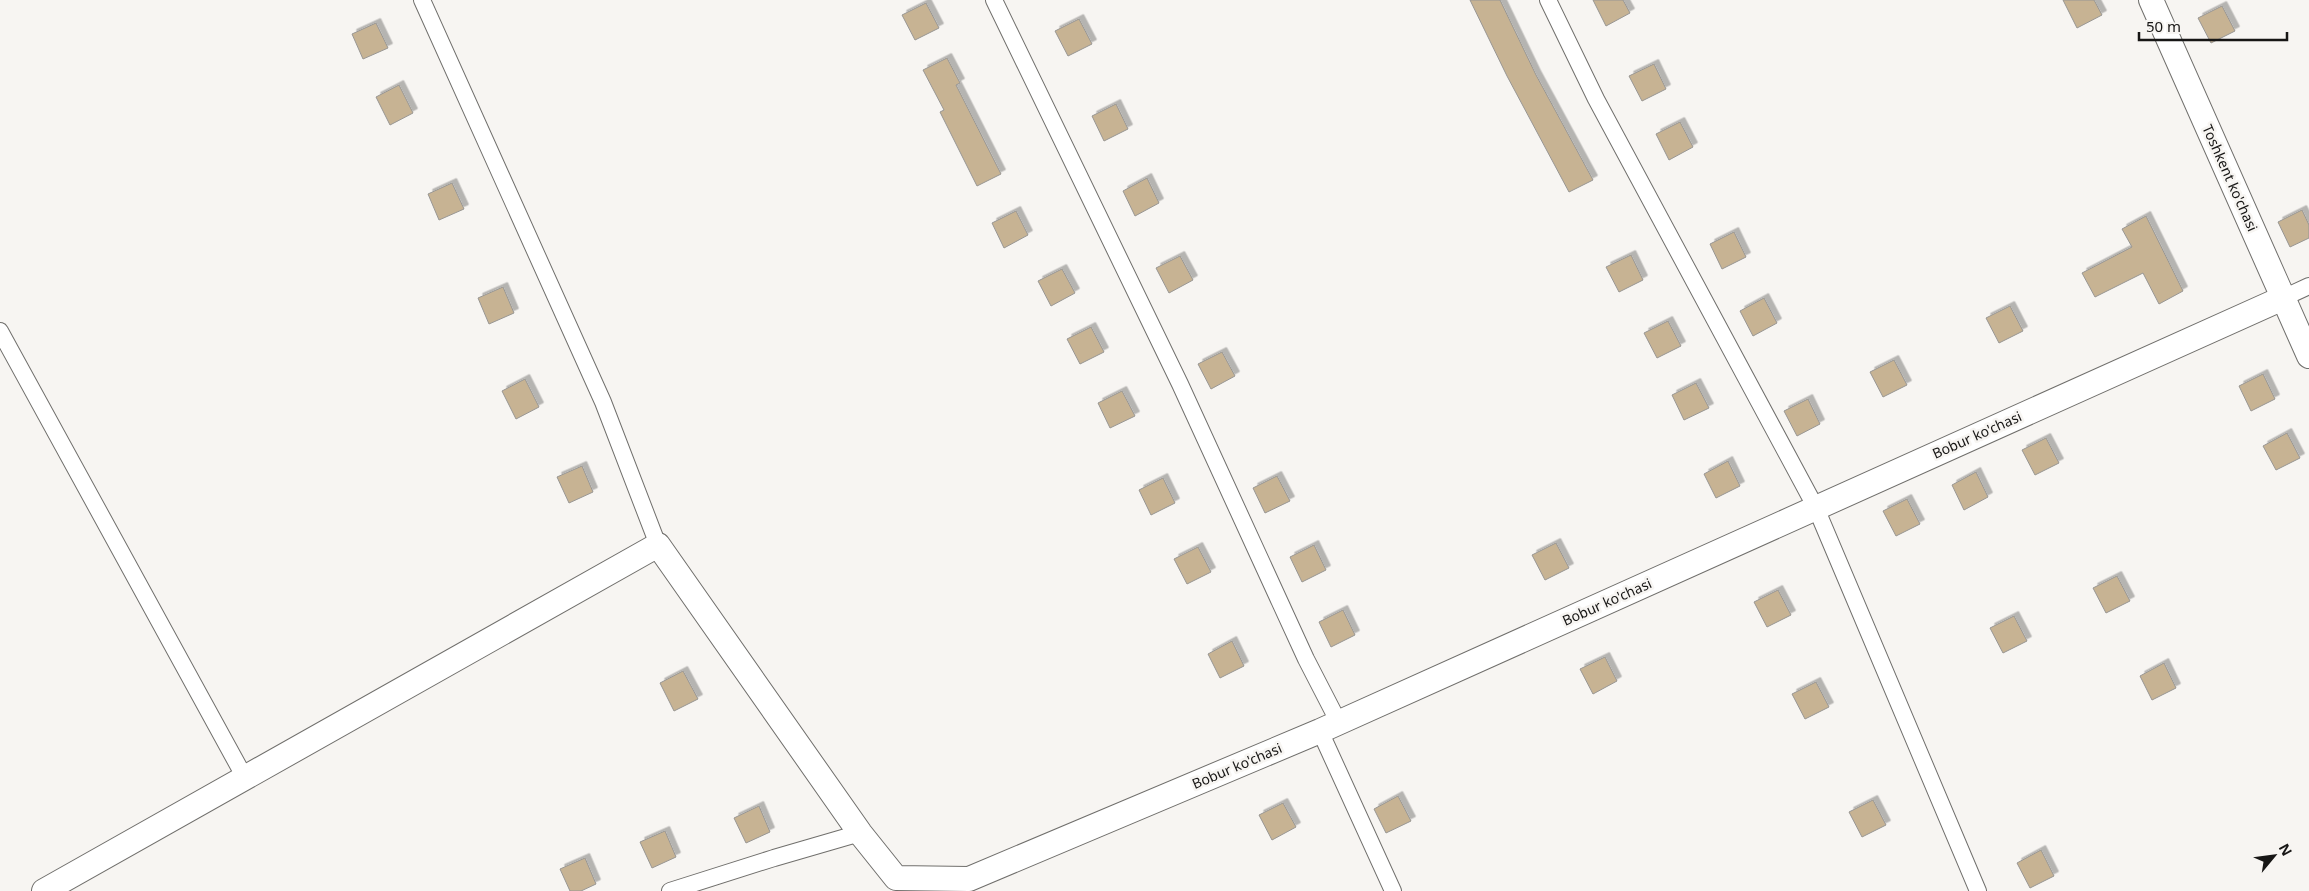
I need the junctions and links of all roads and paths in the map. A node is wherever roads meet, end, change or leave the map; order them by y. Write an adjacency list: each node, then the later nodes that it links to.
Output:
1 (422, 0): 10 (street)
2 (994, 0): 11 (street)
3 (1548, 0): 9 (street)
4 (2152, 0): 6 (street, Toshkent ko'chasi)
5 (2309, 286): 6 (street, Bobur ko'chasi)
6 (2283, 298): 8 (street, Toshkent ko'chasi); 9 (street, Bobur ko'chasi)
7 (0, 331): 12 (street)
8 (2309, 356)
9 (1816, 508): 11 (street, Bobur ko'chasi); 18 (street)
10 (658, 545): 12 (street); 13 (street)
11 (1330, 727): 14 (street, Bobur ko'chasi); 17 (street)
12 (245, 778): 15 (street)
13 (860, 833): 14 (street); 16 (street)
14 (898, 885)
15 (44, 891)
16 (670, 891)
17 (1393, 891)
18 (1978, 891)

